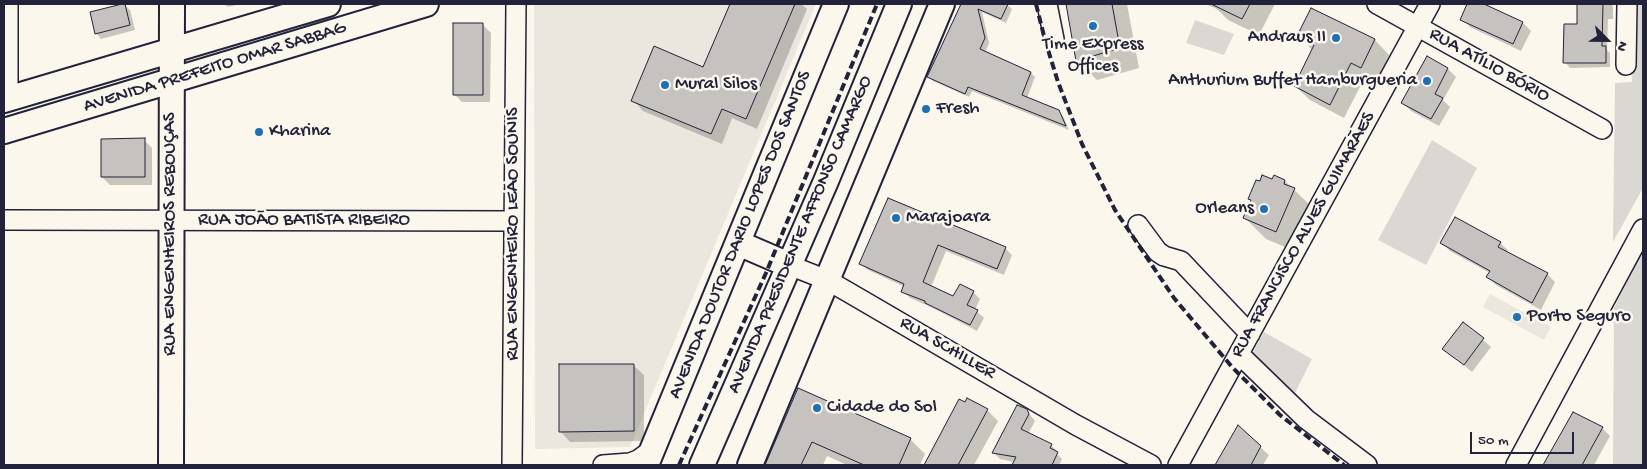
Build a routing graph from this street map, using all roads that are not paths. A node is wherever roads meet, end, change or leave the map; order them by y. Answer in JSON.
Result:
{"nodes":[{"id":1,"x":8,"y":4,"type":"edge"},
{"id":2,"x":172,"y":4,"type":"edge"},
{"id":3,"x":328,"y":4,"type":"edge"},
{"id":4,"x":426,"y":4,"type":"edge"},
{"id":5,"x":516,"y":4,"type":"edge"},
{"id":6,"x":836,"y":4,"type":"edge"},
{"id":7,"x":899,"y":4,"type":"edge"},
{"id":8,"x":942,"y":4,"type":"edge"},
{"id":9,"x":1047,"y":4,"type":"edge"},
{"id":10,"x":1376,"y":4,"type":"edge"},
{"id":11,"x":1430,"y":4,"type":"edge"},
{"id":12,"x":1627,"y":4,"type":"edge"},
{"id":13,"x":1417,"y":26,"type":"junction"},
{"id":14,"x":1054,"y":39,"type":"dead end"},
{"id":15,"x":171,"y":50,"type":"junction"},
{"id":16,"x":1626,"y":65,"type":"dead end"},
{"id":17,"x":171,"y":81,"type":"junction"},
{"id":18,"x":6,"y":99,"type":"edge"},
{"id":19,"x":1602,"y":128,"type":"dead end"},
{"id":20,"x":4,"y":131,"type":"edge"},
{"id":21,"x":4,"y":220,"type":"edge"},
{"id":22,"x":171,"y":220,"type":"junction"},
{"id":23,"x":514,"y":221,"type":"junction"},
{"id":24,"x":1138,"y":225,"type":"dead end"},
{"id":25,"x":1643,"y":229,"type":"edge"},
{"id":26,"x":738,"y":243,"type":"junction"},
{"id":27,"x":789,"y":265,"type":"junction"},
{"id":28,"x":827,"y":280,"type":"junction"},
{"id":29,"x":1250,"y":334,"type":"junction"},
{"id":30,"x":1239,"y":354,"type":"junction"},
{"id":31,"x":649,"y":458,"type":"edge"},
{"id":32,"x":171,"y":465,"type":"edge"},
{"id":33,"x":512,"y":465,"type":"edge"},
{"id":34,"x":603,"y":465,"type":"edge"},
{"id":35,"x":702,"y":465,"type":"edge"},
{"id":36,"x":750,"y":465,"type":"edge"},
{"id":37,"x":1151,"y":465,"type":"edge"},
{"id":38,"x":1178,"y":465,"type":"edge"},
{"id":39,"x":1367,"y":465,"type":"edge"},
{"id":40,"x":1516,"y":465,"type":"edge"}],
"edges":[{"from":1,"to":18,"type":"street"},
{"from":2,"to":15,"type":"main road","name":"RUA ENGENHEIROS REBOUÇAS"},
{"from":3,"to":15,"type":"main road","name":"AVENIDA PREFEITO OMAR SABBAG"},
{"from":4,"to":17,"type":"main road","name":"AVENIDA PREFEITO OMAR SABBAG"},
{"from":5,"to":23,"type":"street","name":"RUA ENGENHEIRO LEÃO SOUNIS"},
{"from":6,"to":26,"type":"main road","name":"AVENIDA DOUTOR DARIO LOPES DOS SANTOS"},
{"from":7,"to":27,"type":"main road","name":"AVENIDA PRESIDENTE AFFONSO CAMARGO"},
{"from":8,"to":28,"type":"main road"},
{"from":9,"to":14,"type":"street"},
{"from":10,"to":13,"type":"street","name":"RUA ATÍLIO BÓRIO"},
{"from":11,"to":13,"type":"street","name":"RUA FRANCISCO ALVES GUIMARÃES"},
{"from":12,"to":16,"type":"street"},
{"from":13,"to":19,"type":"street","name":"RUA ATÍLIO BÓRIO"},
{"from":13,"to":29,"type":"street","name":"RUA FRANCISCO ALVES GUIMARÃES"},
{"from":15,"to":17,"type":"main road","name":"RUA ENGENHEIROS REBOUÇAS"},
{"from":15,"to":18,"type":"main road","name":"AVENIDA PREFEITO OMAR SABBAG"},
{"from":17,"to":20,"type":"main road","name":"AVENIDA PREFEITO OMAR SABBAG"},
{"from":17,"to":22,"type":"main road","name":"RUA ENGENHEIROS REBOUÇAS"},
{"from":21,"to":22,"type":"street","name":"RUA JOÃO BATISTA RIBEIRO"},
{"from":22,"to":23,"type":"street","name":"RUA JOÃO BATISTA RIBEIRO"},
{"from":22,"to":32,"type":"main road","name":"RUA ENGENHEIROS REBOUÇAS"},
{"from":23,"to":33,"type":"street","name":"RUA ENGENHEIRO LEÃO SOUNIS"},
{"from":24,"to":29,"type":"street"},
{"from":25,"to":40,"type":"street"},
{"from":26,"to":27,"type":"main road","name":"RUA SCHILLER"},
{"from":26,"to":31,"type":"main road","name":"AVENIDA DOUTOR DARIO LOPES DOS SANTOS"},
{"from":27,"to":28,"type":"street","name":"RUA SCHILLER"},
{"from":27,"to":35,"type":"main road","name":"AVENIDA PRESIDENTE AFFONSO CAMARGO"},
{"from":28,"to":36,"type":"main road"},
{"from":28,"to":37,"type":"street","name":"RUA SCHILLER"},
{"from":29,"to":30,"type":"street","name":"RUA FRANCISCO ALVES GUIMARÃES"},
{"from":30,"to":38,"type":"street","name":"RUA FRANCISCO ALVES GUIMARÃES"},
{"from":30,"to":39,"type":"street"},
{"from":31,"to":34,"type":"street"}]}
